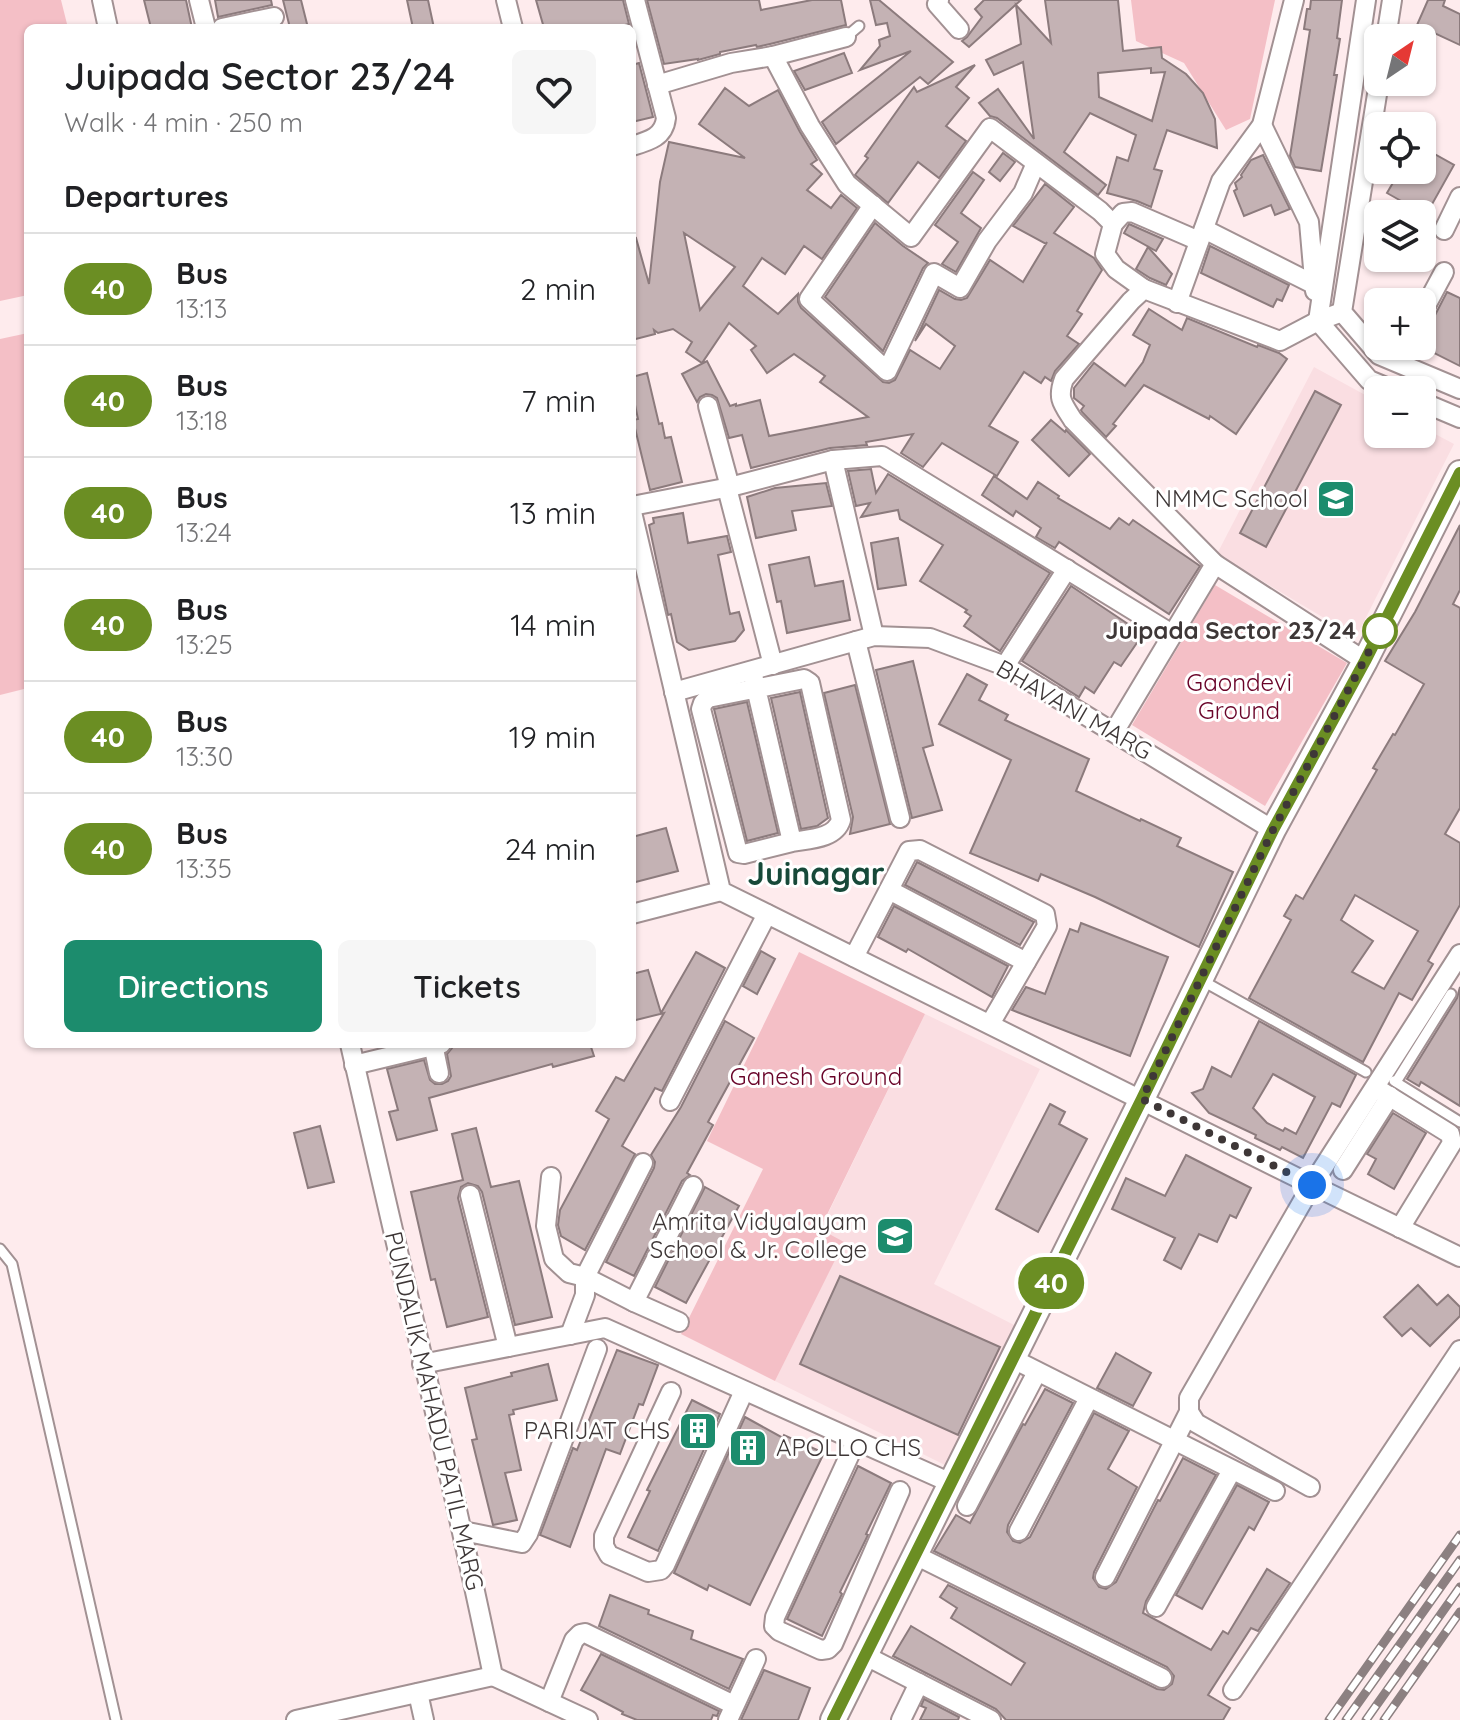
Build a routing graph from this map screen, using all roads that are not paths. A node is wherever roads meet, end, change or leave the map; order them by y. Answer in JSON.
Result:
{"nodes":[{"id":1,"x":102,"y":0,"type":"edge"},
{"id":2,"x":199,"y":0,"type":"edge"},
{"id":3,"x":506,"y":0,"type":"edge"},
{"id":4,"x":635,"y":0,"type":"edge"},
{"id":5,"x":939,"y":0,"type":"edge"},
{"id":6,"x":1294,"y":0,"type":"edge"},
{"id":7,"x":1366,"y":0,"type":"edge"},
{"id":8,"x":1392,"y":0,"type":"edge"},
{"id":9,"x":274,"y":15,"type":"edge"},
{"id":10,"x":107,"y":24,"type":"edge"},
{"id":11,"x":205,"y":24,"type":"edge"},
{"id":12,"x":238,"y":24,"type":"edge"},
{"id":13,"x":512,"y":24,"type":"edge"},
{"id":14,"x":1388,"y":24,"type":"edge"},
{"id":15,"x":959,"y":29,"type":"dead end"},
{"id":16,"x":853,"y":31,"type":"dead end"},
{"id":17,"x":773,"y":56,"type":"junction"},
{"id":18,"x":657,"y":85,"type":"junction"},
{"id":19,"x":1377,"y":96,"type":"edge"},
{"id":20,"x":1262,"y":125,"type":"junction"},
{"id":21,"x":636,"y":145,"type":"edge"},
{"id":22,"x":1036,"y":163,"type":"junction"},
{"id":23,"x":1460,"y":197,"type":"edge"},
{"id":24,"x":873,"y":205,"type":"junction"},
{"id":25,"x":1113,"y":224,"type":"junction"},
{"id":26,"x":1444,"y":230,"type":"dead end"},
{"id":27,"x":1202,"y":235,"type":"junction"},
{"id":28,"x":1444,"y":272,"type":"dead end"},
{"id":29,"x":1315,"y":285,"type":"junction"},
{"id":30,"x":1435,"y":288,"type":"edge"},
{"id":31,"x":1144,"y":289,"type":"junction"},
{"id":32,"x":1177,"y":303,"type":"junction"},
{"id":33,"x":1342,"y":312,"type":"junction"},
{"id":34,"x":1318,"y":321,"type":"junction"},
{"id":35,"x":1364,"y":338,"type":"edge"},
{"id":36,"x":1410,"y":360,"type":"edge"},
{"id":37,"x":1366,"y":376,"type":"edge"},
{"id":38,"x":1460,"y":389,"type":"edge"},
{"id":39,"x":708,"y":406,"type":"dead end"},
{"id":40,"x":1436,"y":408,"type":"edge"},
{"id":41,"x":1460,"y":418,"type":"edge"},
{"id":42,"x":833,"y":460,"type":"junction"},
{"id":43,"x":1460,"y":473,"type":"edge"},
{"id":44,"x":728,"y":487,"type":"junction"},
{"id":45,"x":636,"y":508,"type":"edge"},
{"id":46,"x":636,"y":526,"type":"edge"},
{"id":47,"x":1215,"y":564,"type":"junction"},
{"id":48,"x":1067,"y":569,"type":"junction"},
{"id":49,"x":1172,"y":634,"type":"junction"},
{"id":50,"x":865,"y":639,"type":"junction"},
{"id":51,"x":1365,"y":661,"type":"junction"},
{"id":52,"x":773,"y":665,"type":"junction"},
{"id":53,"x":1005,"y":666,"type":"junction"},
{"id":54,"x":754,"y":680,"type":"junction"},
{"id":55,"x":674,"y":692,"type":"junction"},
{"id":56,"x":1114,"y":732,"type":"junction"},
{"id":57,"x":900,"y":818,"type":"dead end"},
{"id":58,"x":1273,"y":830,"type":"junction"},
{"id":59,"x":792,"y":842,"type":"junction"},
{"id":60,"x":889,"y":890,"type":"junction"},
{"id":61,"x":721,"y":891,"type":"junction"},
{"id":62,"x":636,"y":913,"type":"edge"},
{"id":63,"x":767,"y":914,"type":"junction"},
{"id":64,"x":1460,"y":954,"type":"edge"},
{"id":65,"x":854,"y":957,"type":"junction"},
{"id":66,"x":1026,"y":962,"type":"junction"},
{"id":67,"x":1201,"y":980,"type":"junction"},
{"id":68,"x":1450,"y":993,"type":"edge"},
{"id":69,"x":990,"y":1024,"type":"junction"},
{"id":70,"x":351,"y":1048,"type":"edge"},
{"id":71,"x":424,"y":1048,"type":"edge"},
{"id":72,"x":436,"y":1048,"type":"edge"},
{"id":73,"x":354,"y":1065,"type":"junction"},
{"id":74,"x":439,"y":1073,"type":"dead end"},
{"id":75,"x":1382,"y":1083,"type":"junction"},
{"id":76,"x":1142,"y":1099,"type":"junction"},
{"id":77,"x":670,"y":1101,"type":"dead end"},
{"id":78,"x":1460,"y":1122,"type":"edge"},
{"id":79,"x":643,"y":1163,"type":"dead end"},
{"id":80,"x":1343,"y":1170,"type":"dead end"},
{"id":81,"x":551,"y":1177,"type":"dead end"},
{"id":82,"x":1312,"y":1185,"type":"junction"},
{"id":83,"x":693,"y":1186,"type":"dead end"},
{"id":84,"x":470,"y":1195,"type":"dead end"},
{"id":85,"x":1400,"y":1228,"type":"junction"},
{"id":86,"x":0,"y":1249,"type":"edge"},
{"id":87,"x":1460,"y":1257,"type":"edge"},
{"id":88,"x":585,"y":1277,"type":"junction"},
{"id":89,"x":634,"y":1302,"type":"junction"},
{"id":90,"x":679,"y":1322,"type":"dead end"},
{"id":91,"x":570,"y":1335,"type":"junction"},
{"id":92,"x":508,"y":1347,"type":"junction"},
{"id":93,"x":597,"y":1349,"type":"dead end"},
{"id":94,"x":1460,"y":1350,"type":"edge"},
{"id":95,"x":1013,"y":1359,"type":"junction"},
{"id":96,"x":422,"y":1364,"type":"junction"},
{"id":97,"x":1037,"y":1372,"type":"junction"},
{"id":98,"x":744,"y":1391,"type":"junction"},
{"id":99,"x":671,"y":1392,"type":"dead end"},
{"id":100,"x":1089,"y":1398,"type":"junction"},
{"id":101,"x":1189,"y":1412,"type":"junction"},
{"id":102,"x":856,"y":1441,"type":"junction"},
{"id":103,"x":1174,"y":1441,"type":"junction"},
{"id":104,"x":1232,"y":1470,"type":"junction"},
{"id":105,"x":951,"y":1483,"type":"junction"},
{"id":106,"x":1310,"y":1487,"type":"dead end"},
{"id":107,"x":900,"y":1491,"type":"dead end"},
{"id":108,"x":1275,"y":1491,"type":"dead end"},
{"id":109,"x":967,"y":1506,"type":"dead end"},
{"id":110,"x":463,"y":1531,"type":"junction"},
{"id":111,"x":1019,"y":1531,"type":"dead end"},
{"id":112,"x":915,"y":1555,"type":"junction"},
{"id":113,"x":1105,"y":1577,"type":"dead end"},
{"id":114,"x":1156,"y":1607,"type":"dead end"},
{"id":115,"x":866,"y":1656,"type":"junction"},
{"id":116,"x":756,"y":1659,"type":"dead end"},
{"id":117,"x":493,"y":1676,"type":"junction"},
{"id":118,"x":1162,"y":1678,"type":"dead end"},
{"id":119,"x":919,"y":1683,"type":"junction"},
{"id":120,"x":1233,"y":1690,"type":"dead end"},
{"id":121,"x":418,"y":1693,"type":"junction"},
{"id":122,"x":379,"y":1701,"type":"junction"},
{"id":123,"x":549,"y":1702,"type":"junction"},
{"id":124,"x":731,"y":1713,"type":"edge"},
{"id":125,"x":116,"y":1720,"type":"edge"},
{"id":126,"x":296,"y":1720,"type":"edge"},
{"id":127,"x":383,"y":1720,"type":"edge"},
{"id":128,"x":424,"y":1720,"type":"edge"},
{"id":129,"x":588,"y":1720,"type":"edge"},
{"id":130,"x":833,"y":1720,"type":"edge"},
{"id":131,"x":901,"y":1720,"type":"edge"},
{"id":132,"x":991,"y":1720,"type":"edge"}],
"edges":[{"from":1,"to":10,"type":"street"},
{"from":2,"to":11,"type":"street"},
{"from":3,"to":13,"type":"street"},
{"from":4,"to":18,"type":"street"},
{"from":5,"to":15,"type":"street"},
{"from":6,"to":20,"type":"street"},
{"from":7,"to":34,"type":"street"},
{"from":8,"to":14,"type":"street"},
{"from":9,"to":12,"type":"street"},
{"from":16,"to":17,"type":"street"},
{"from":17,"to":18,"type":"street"},
{"from":17,"to":24,"type":"street"},
{"from":18,"to":21,"type":"street"},
{"from":19,"to":33,"type":"street"},
{"from":20,"to":27,"type":"street"},
{"from":20,"to":29,"type":"street"},
{"from":22,"to":24,"type":"street"},
{"from":22,"to":24,"type":"street"},
{"from":22,"to":25,"type":"street"},
{"from":23,"to":26,"type":"street"},
{"from":25,"to":27,"type":"street"},
{"from":25,"to":31,"type":"street"},
{"from":27,"to":29,"type":"street"},
{"from":27,"to":32,"type":"street"},
{"from":28,"to":30,"type":"street"},
{"from":29,"to":34,"type":"street"},
{"from":31,"to":32,"type":"street"},
{"from":31,"to":47,"type":"street"},
{"from":32,"to":34,"type":"street"},
{"from":33,"to":34,"type":"street"},
{"from":33,"to":35,"type":"street"},
{"from":34,"to":37,"type":"street"},
{"from":36,"to":38,"type":"street"},
{"from":39,"to":44,"type":"street"},
{"from":40,"to":41,"type":"street"},
{"from":42,"to":44,"type":"street"},
{"from":42,"to":48,"type":"street"},
{"from":42,"to":50,"type":"street"},
{"from":43,"to":51,"type":"main road"},
{"from":44,"to":45,"type":"street"},
{"from":44,"to":52,"type":"street"},
{"from":46,"to":55,"type":"street"},
{"from":47,"to":49,"type":"street"},
{"from":47,"to":51,"type":"street"},
{"from":48,"to":49,"type":"street"},
{"from":48,"to":53,"type":"street"},
{"from":49,"to":56,"type":"street"},
{"from":50,"to":52,"type":"street","name":"BHAVANI MARG"},
{"from":50,"to":53,"type":"street","name":"BHAVANI MARG"},
{"from":50,"to":57,"type":"street"},
{"from":51,"to":58,"type":"main road"},
{"from":52,"to":54,"type":"street","name":"BHAVANI MARG"},
{"from":53,"to":56,"type":"street","name":"BHAVANI MARG"},
{"from":54,"to":55,"type":"street","name":"BHAVANI MARG"},
{"from":54,"to":59,"type":"street"},
{"from":54,"to":59,"type":"street"},
{"from":54,"to":59,"type":"street"},
{"from":55,"to":61,"type":"street"},
{"from":56,"to":58,"type":"street","name":"BHAVANI MARG"},
{"from":58,"to":67,"type":"main road"},
{"from":60,"to":65,"type":"street"},
{"from":60,"to":66,"type":"street"},
{"from":60,"to":66,"type":"street"},
{"from":61,"to":62,"type":"street"},
{"from":61,"to":63,"type":"street"},
{"from":63,"to":65,"type":"street"},
{"from":63,"to":77,"type":"street"},
{"from":64,"to":68,"type":"street"},
{"from":65,"to":69,"type":"street"},
{"from":66,"to":69,"type":"street"},
{"from":67,"to":75,"type":"lane"},
{"from":67,"to":76,"type":"main road"},
{"from":68,"to":75,"type":"street"},
{"from":69,"to":76,"type":"street"},
{"from":70,"to":73,"type":"street","name":"PUNDALIK MAHADU PATIL MARG"},
{"from":71,"to":73,"type":"street"},
{"from":72,"to":74,"type":"street"},
{"from":73,"to":96,"type":"street","name":"PUNDALIK MAHADU PATIL MARG"},
{"from":75,"to":78,"type":"lane"},
{"from":75,"to":80,"type":"street"},
{"from":75,"to":82,"type":"street"},
{"from":75,"to":85,"type":"street"},
{"from":76,"to":82,"type":"street"},
{"from":76,"to":95,"type":"main road"},
{"from":79,"to":88,"type":"street"},
{"from":81,"to":88,"type":"street"},
{"from":82,"to":85,"type":"street"},
{"from":82,"to":101,"type":"street"},
{"from":83,"to":89,"type":"street"},
{"from":84,"to":92,"type":"street"},
{"from":85,"to":87,"type":"street"},
{"from":86,"to":125,"type":"lane"},
{"from":88,"to":89,"type":"street"},
{"from":88,"to":91,"type":"street"},
{"from":89,"to":90,"type":"street"},
{"from":91,"to":92,"type":"street"},
{"from":91,"to":98,"type":"street"},
{"from":92,"to":96,"type":"street"},
{"from":93,"to":110,"type":"street"},
{"from":94,"to":120,"type":"street"},
{"from":95,"to":97,"type":"street"},
{"from":95,"to":105,"type":"main road"},
{"from":96,"to":110,"type":"street","name":"PUNDALIK MAHADU PATIL MARG"},
{"from":97,"to":100,"type":"street"},
{"from":97,"to":109,"type":"street"},
{"from":98,"to":99,"type":"street"},
{"from":98,"to":102,"type":"street"},
{"from":100,"to":103,"type":"street"},
{"from":100,"to":111,"type":"street"},
{"from":101,"to":103,"type":"street"},
{"from":101,"to":106,"type":"street"},
{"from":102,"to":105,"type":"street"},
{"from":102,"to":107,"type":"street"},
{"from":103,"to":104,"type":"street"},
{"from":103,"to":113,"type":"street"},
{"from":104,"to":108,"type":"street"},
{"from":104,"to":114,"type":"street"},
{"from":105,"to":112,"type":"main road"},
{"from":110,"to":117,"type":"street","name":"PUNDALIK MAHADU PATIL MARG"},
{"from":112,"to":115,"type":"main road"},
{"from":112,"to":118,"type":"street"},
{"from":115,"to":119,"type":"street"},
{"from":115,"to":130,"type":"main road"},
{"from":116,"to":124,"type":"street"},
{"from":117,"to":121,"type":"street"},
{"from":117,"to":123,"type":"street"},
{"from":119,"to":131,"type":"street"},
{"from":119,"to":132,"type":"street"},
{"from":121,"to":122,"type":"street"},
{"from":121,"to":128,"type":"street"},
{"from":122,"to":126,"type":"street"},
{"from":122,"to":127,"type":"street"},
{"from":123,"to":124,"type":"street"},
{"from":123,"to":129,"type":"street"}]}
